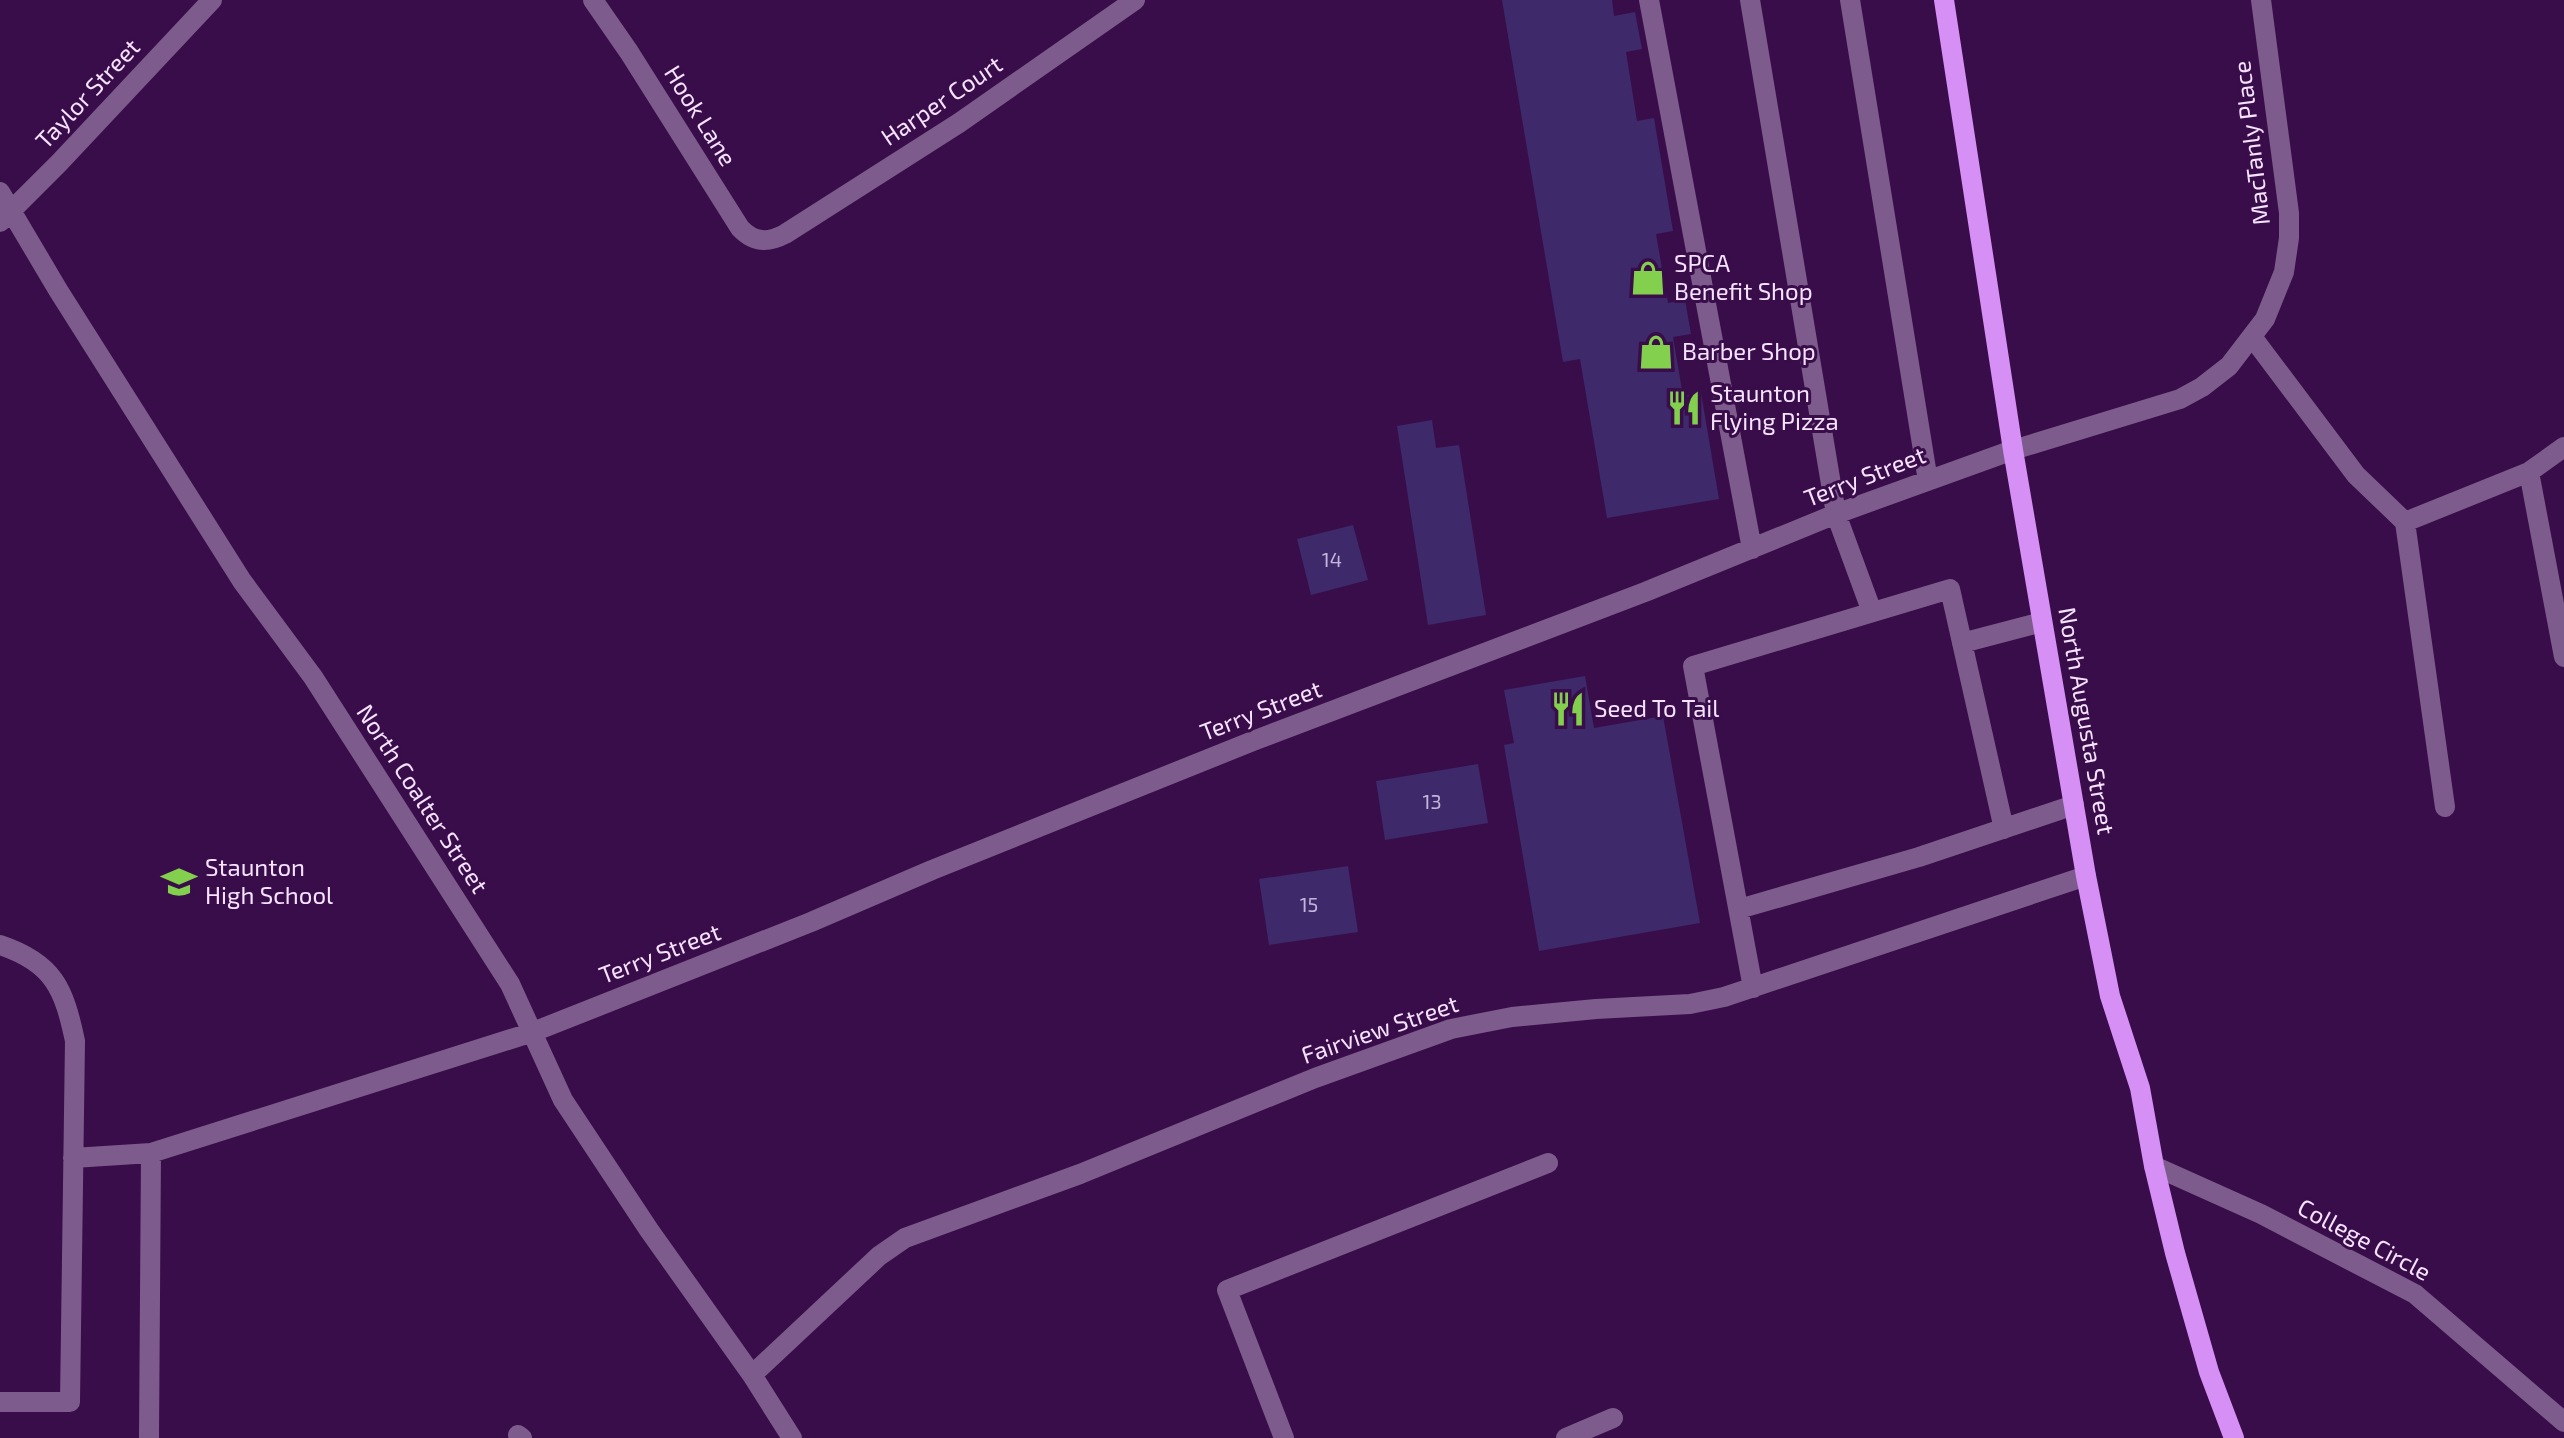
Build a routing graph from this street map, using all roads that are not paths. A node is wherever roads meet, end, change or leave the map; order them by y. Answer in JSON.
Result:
{"nodes":[{"id":1,"x":212,"y":0,"type":"edge"},
{"id":2,"x":593,"y":0,"type":"edge"},
{"id":3,"x":1135,"y":0,"type":"edge"},
{"id":4,"x":1649,"y":0,"type":"edge"},
{"id":5,"x":1750,"y":0,"type":"edge"},
{"id":6,"x":1850,"y":0,"type":"edge"},
{"id":7,"x":1944,"y":0,"type":"edge"},
{"id":8,"x":2261,"y":0,"type":"edge"},
{"id":9,"x":4,"y":208,"type":"edge"},
{"id":10,"x":774,"y":240,"type":"joint"},
{"id":11,"x":2253,"y":338,"type":"junction"},
{"id":12,"x":2564,"y":447,"type":"edge"},
{"id":13,"x":2013,"y":450,"type":"junction"},
{"id":14,"x":2529,"y":472,"type":"junction"},
{"id":15,"x":1928,"y":481,"type":"junction"},
{"id":16,"x":1836,"y":514,"type":"junction"},
{"id":17,"x":2405,"y":522,"type":"junction"},
{"id":18,"x":1752,"y":549,"type":"junction"},
{"id":19,"x":1872,"y":612,"type":"junction"},
{"id":20,"x":2042,"y":622,"type":"junction"},
{"id":21,"x":1962,"y":643,"type":"junction"},
{"id":22,"x":2564,"y":657,"type":"edge"},
{"id":23,"x":2074,"y":805,"type":"junction"},
{"id":24,"x":2445,"y":807,"type":"dead end"},
{"id":25,"x":2004,"y":829,"type":"junction"},
{"id":26,"x":2086,"y":876,"type":"junction"},
{"id":27,"x":1739,"y":909,"type":"junction"},
{"id":28,"x":0,"y":945,"type":"edge"},
{"id":29,"x":1753,"y":988,"type":"junction"},
{"id":30,"x":533,"y":1032,"type":"junction"},
{"id":31,"x":151,"y":1153,"type":"junction"},
{"id":32,"x":73,"y":1158,"type":"junction"},
{"id":33,"x":1548,"y":1163,"type":"dead end"},
{"id":34,"x":2154,"y":1166,"type":"junction"},
{"id":35,"x":752,"y":1375,"type":"junction"},
{"id":36,"x":0,"y":1402,"type":"edge"},
{"id":37,"x":1613,"y":1418,"type":"dead end"},
{"id":38,"x":2564,"y":1422,"type":"edge"},
{"id":39,"x":149,"y":1438,"type":"edge"},
{"id":40,"x":792,"y":1438,"type":"edge"},
{"id":41,"x":1284,"y":1438,"type":"edge"},
{"id":42,"x":1566,"y":1438,"type":"edge"},
{"id":43,"x":2234,"y":1438,"type":"edge"}],
"edges":[{"from":1,"to":9,"type":"street","name":"Taylor Street"},
{"from":2,"to":10,"type":"street","name":"Hook Lane"},
{"from":3,"to":10,"type":"street","name":"Harper Court"},
{"from":4,"to":18,"type":"street"},
{"from":5,"to":16,"type":"street"},
{"from":6,"to":15,"type":"street"},
{"from":7,"to":13,"type":"main road","name":"North Augusta Street"},
{"from":8,"to":11,"type":"street","name":"MacTanly Place"},
{"from":9,"to":30,"type":"street","name":"North Coalter Street"},
{"from":11,"to":13,"type":"street","name":"MacTanly Place"},
{"from":11,"to":17,"type":"street"},
{"from":12,"to":14,"type":"street"},
{"from":13,"to":15,"type":"street","name":"Terry Street"},
{"from":13,"to":20,"type":"main road","name":"North Augusta Street"},
{"from":14,"to":17,"type":"street"},
{"from":14,"to":22,"type":"street"},
{"from":15,"to":16,"type":"street","name":"Terry Street"},
{"from":16,"to":18,"type":"street","name":"Terry Street"},
{"from":16,"to":19,"type":"street"},
{"from":17,"to":24,"type":"street"},
{"from":18,"to":30,"type":"street","name":"Terry Street"},
{"from":19,"to":21,"type":"street"},
{"from":19,"to":27,"type":"street"},
{"from":20,"to":21,"type":"street"},
{"from":20,"to":23,"type":"main road","name":"North Augusta Street"},
{"from":21,"to":25,"type":"street"},
{"from":23,"to":25,"type":"street"},
{"from":23,"to":26,"type":"main road","name":"North Augusta Street"},
{"from":25,"to":27,"type":"street"},
{"from":26,"to":29,"type":"street","name":"Fairview Street"},
{"from":26,"to":34,"type":"main road","name":"North Augusta Street"},
{"from":27,"to":29,"type":"street"},
{"from":28,"to":32,"type":"street"},
{"from":29,"to":35,"type":"street","name":"Fairview Street"},
{"from":30,"to":31,"type":"street","name":"Terry Street"},
{"from":30,"to":35,"type":"street","name":"North Coalter Street"},
{"from":31,"to":32,"type":"street","name":"Terry Street"},
{"from":31,"to":39,"type":"street"},
{"from":32,"to":36,"type":"street"},
{"from":33,"to":41,"type":"street"},
{"from":34,"to":38,"type":"street","name":"College Circle"},
{"from":34,"to":43,"type":"main road","name":"North Augusta Street"},
{"from":35,"to":40,"type":"street","name":"North Coalter Street"},
{"from":37,"to":42,"type":"street"}]}
